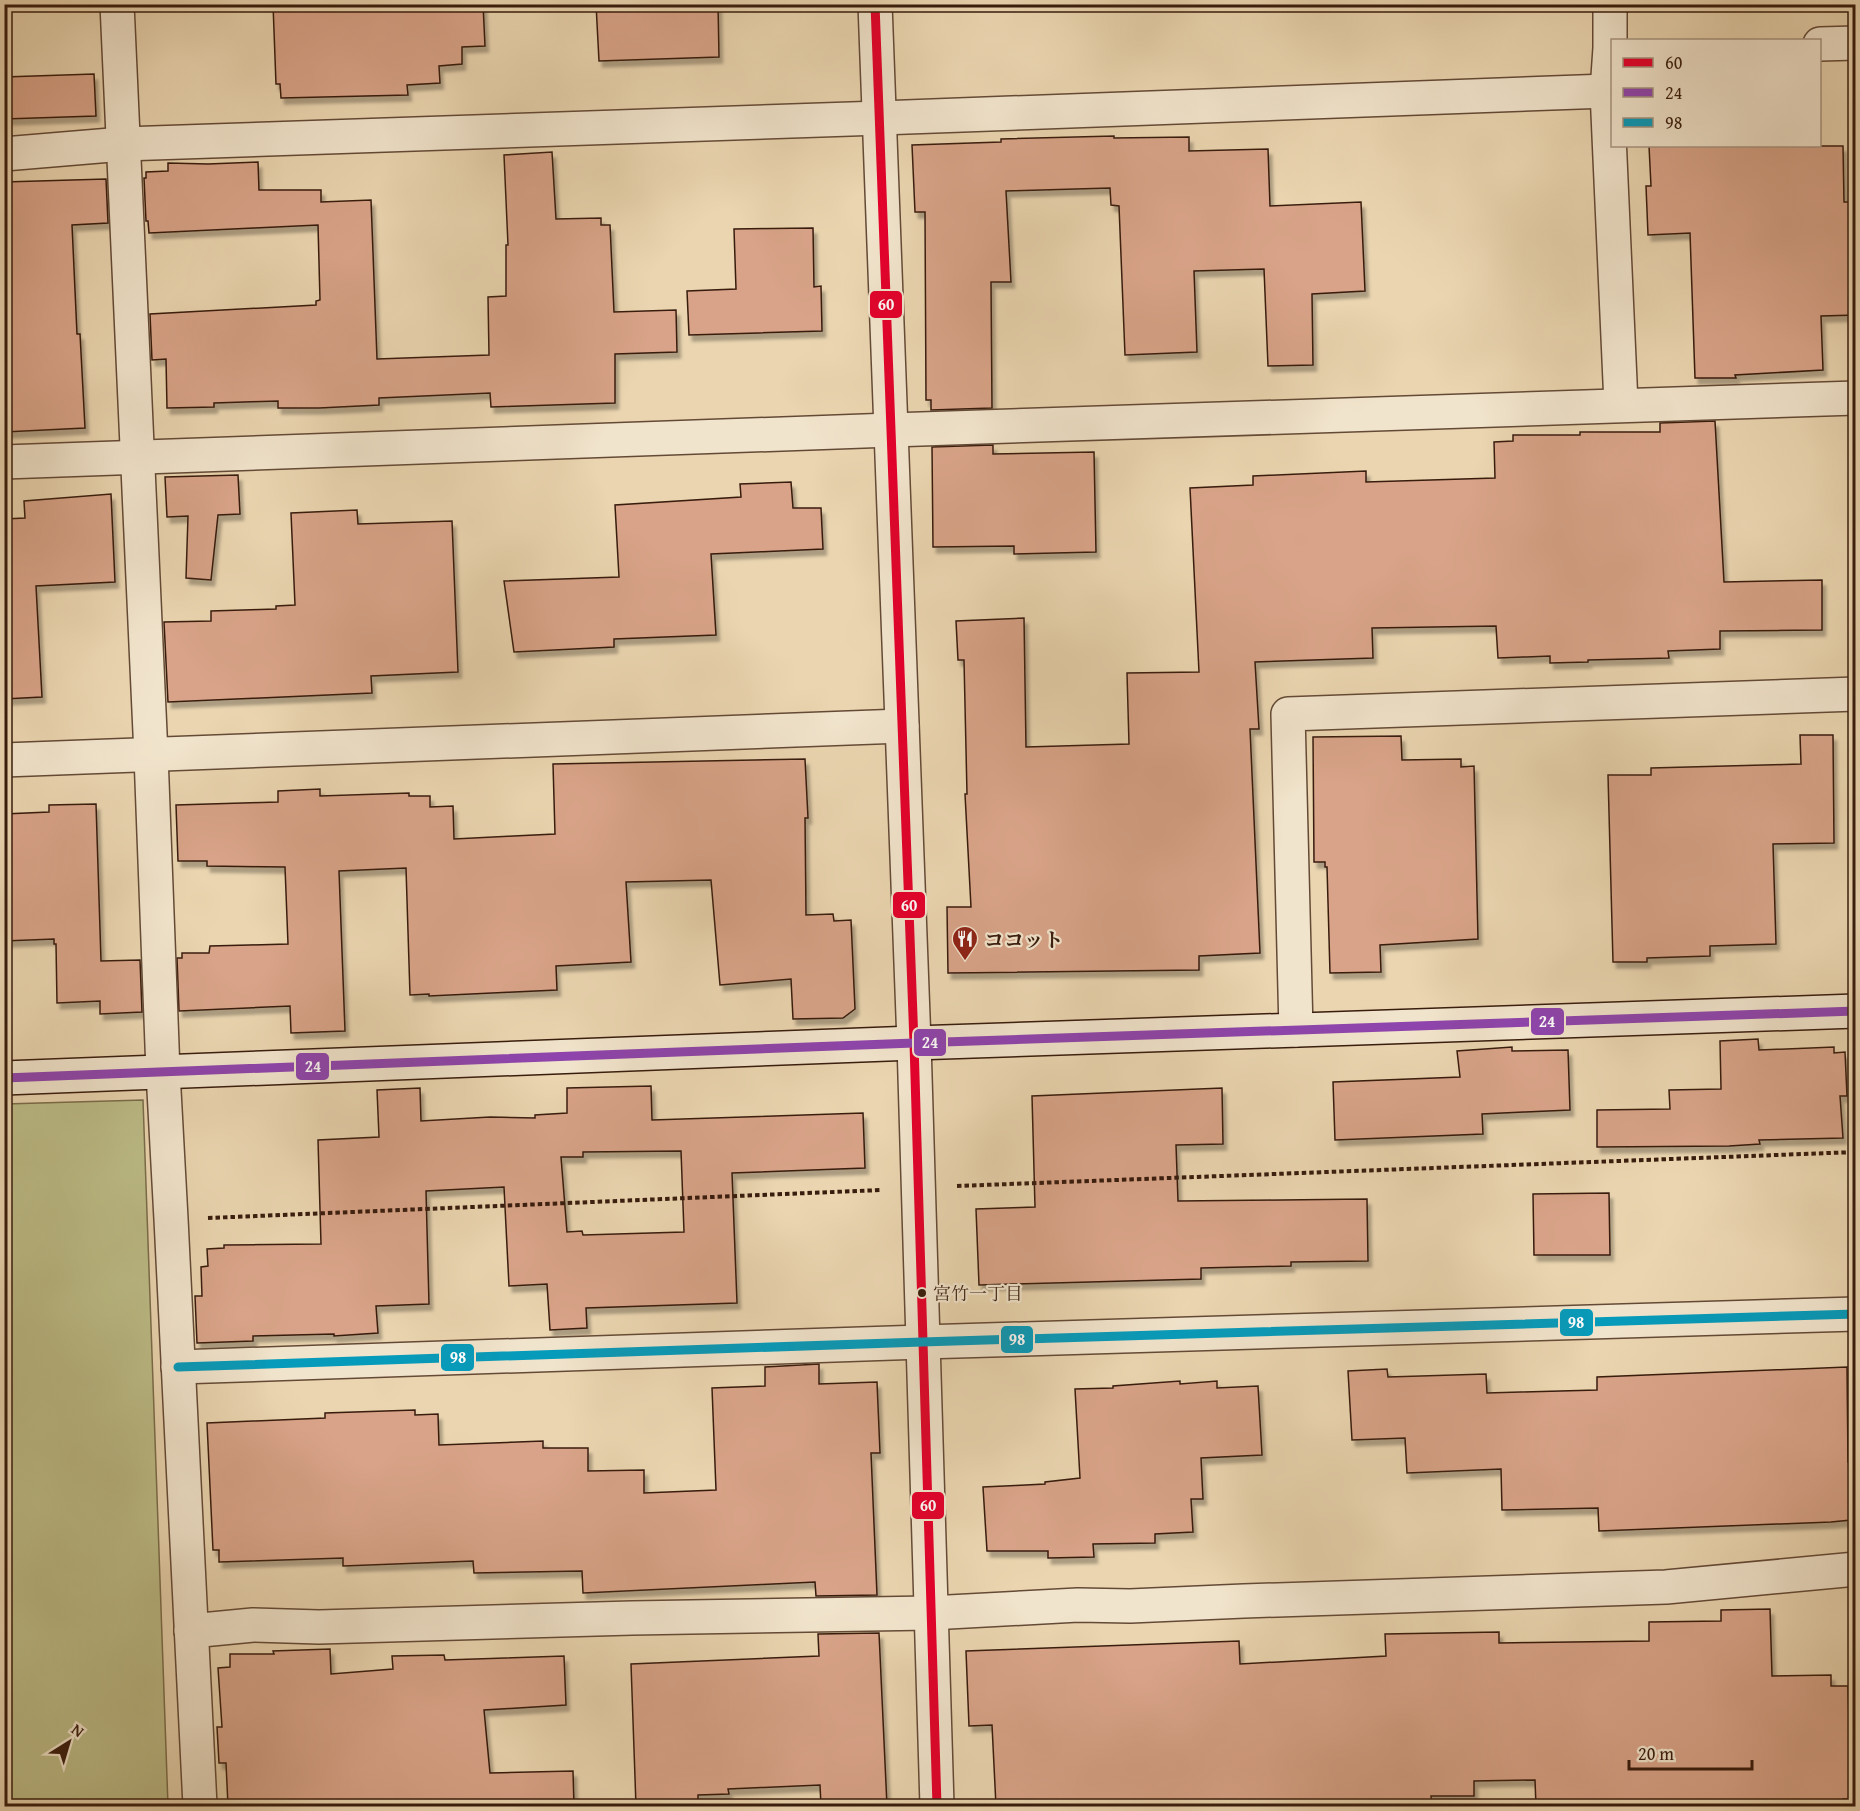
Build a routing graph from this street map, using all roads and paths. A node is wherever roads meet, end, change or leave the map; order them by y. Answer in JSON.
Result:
{"nodes":[{"id":1,"x":117,"y":4,"type":"edge"},
{"id":2,"x":875,"y":4,"type":"edge"},
{"id":3,"x":1610,"y":4,"type":"edge"},
{"id":4,"x":1856,"y":43,"type":"edge"},
{"id":5,"x":1821,"y":44,"type":"edge"},
{"id":6,"x":1611,"y":48,"type":"edge"},
{"id":7,"x":1607,"y":91,"type":"junction"},
{"id":8,"x":880,"y":118,"type":"junction"},
{"id":9,"x":123,"y":144,"type":"junction"},
{"id":10,"x":4,"y":154,"type":"edge"},
{"id":11,"x":1856,"y":398,"type":"edge"},
{"id":12,"x":1621,"y":404,"type":"junction"},
{"id":13,"x":891,"y":430,"type":"junction"},
{"id":14,"x":138,"y":457,"type":"junction"},
{"id":15,"x":4,"y":462,"type":"edge"},
{"id":16,"x":1856,"y":694,"type":"edge"},
{"id":17,"x":902,"y":726,"type":"junction"},
{"id":18,"x":151,"y":754,"type":"junction"},
{"id":19,"x":4,"y":760,"type":"edge"},
{"id":20,"x":1856,"y":1011,"type":"edge"},
{"id":21,"x":1296,"y":1030,"type":"junction"},
{"id":22,"x":914,"y":1043,"type":"junction"},
{"id":23,"x":162,"y":1072,"type":"junction"},
{"id":24,"x":4,"y":1078,"type":"edge"},
{"id":25,"x":1856,"y":1152,"type":"edge"},
{"id":26,"x":917,"y":1189,"type":"junction"},
{"id":27,"x":171,"y":1219,"type":"junction"},
{"id":28,"x":1856,"y":1314,"type":"edge"},
{"id":29,"x":922,"y":1342,"type":"junction"},
{"id":30,"x":178,"y":1367,"type":"junction"},
{"id":31,"x":1856,"y":1569,"type":"edge"},
{"id":32,"x":930,"y":1613,"type":"junction"},
{"id":33,"x":191,"y":1631,"type":"junction"},
{"id":34,"x":200,"y":1806,"type":"edge"},
{"id":35,"x":937,"y":1806,"type":"edge"}],
"edges":[{"from":1,"to":9,"type":"street"},
{"from":2,"to":8,"type":"street"},
{"from":3,"to":6,"type":"street"},
{"from":4,"to":5,"type":"street"},
{"from":6,"to":7,"type":"street"},
{"from":7,"to":8,"type":"street"},
{"from":7,"to":12,"type":"street"},
{"from":8,"to":9,"type":"street"},
{"from":8,"to":13,"type":"street"},
{"from":9,"to":10,"type":"street"},
{"from":9,"to":14,"type":"street"},
{"from":11,"to":12,"type":"street"},
{"from":12,"to":13,"type":"street"},
{"from":13,"to":14,"type":"street"},
{"from":13,"to":17,"type":"street"},
{"from":14,"to":15,"type":"street"},
{"from":14,"to":18,"type":"street"},
{"from":16,"to":21,"type":"street"},
{"from":17,"to":18,"type":"street"},
{"from":17,"to":22,"type":"street"},
{"from":18,"to":19,"type":"street"},
{"from":18,"to":23,"type":"street"},
{"from":20,"to":21,"type":"street"},
{"from":21,"to":22,"type":"street"},
{"from":22,"to":23,"type":"street"},
{"from":22,"to":26,"type":"street"},
{"from":23,"to":24,"type":"street"},
{"from":23,"to":27,"type":"street"},
{"from":25,"to":26,"type":"path"},
{"from":26,"to":27,"type":"path"},
{"from":26,"to":29,"type":"street"},
{"from":27,"to":30,"type":"street"},
{"from":28,"to":29,"type":"street"},
{"from":29,"to":30,"type":"street"},
{"from":29,"to":32,"type":"street"},
{"from":30,"to":33,"type":"street"},
{"from":31,"to":32,"type":"street"},
{"from":32,"to":33,"type":"street"},
{"from":32,"to":35,"type":"street"},
{"from":33,"to":34,"type":"street"}]}
